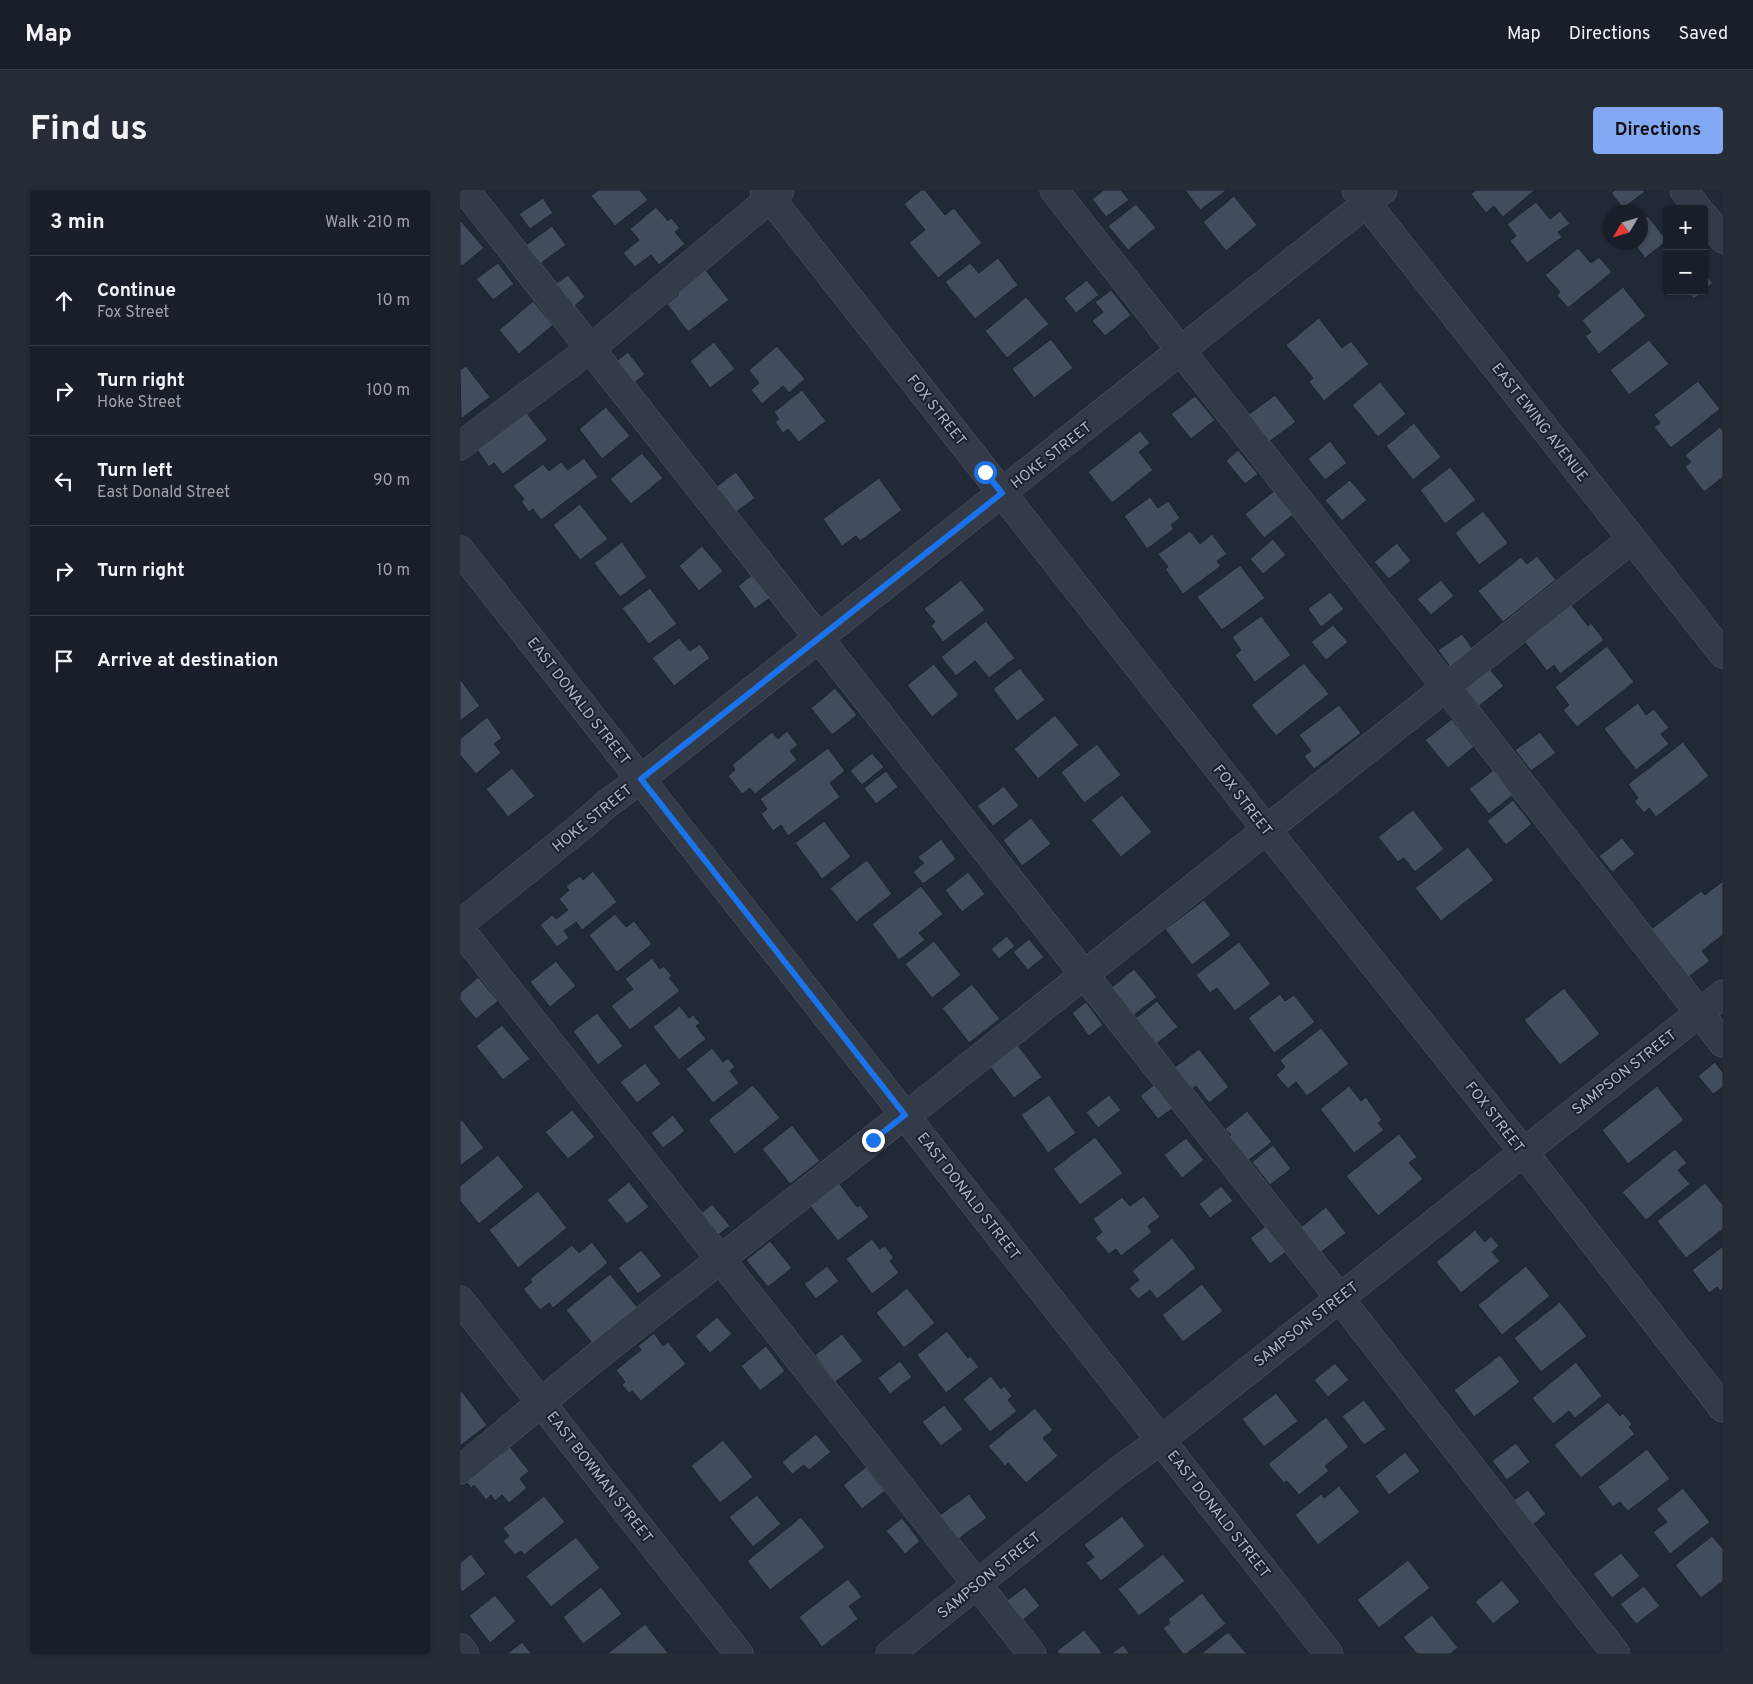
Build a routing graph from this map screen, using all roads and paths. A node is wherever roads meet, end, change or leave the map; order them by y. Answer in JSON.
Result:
{"nodes":[{"id":1,"x":465,"y":190,"type":"edge"},
{"id":2,"x":1054,"y":190,"type":"edge"},
{"id":3,"x":1684,"y":190,"type":"edge"},
{"id":4,"x":772,"y":193,"type":"edge"},
{"id":5,"x":1368,"y":194,"type":"edge"},
{"id":6,"x":1695,"y":205,"type":"edge"},
{"id":7,"x":1708,"y":221,"type":"edge"},
{"id":8,"x":1723,"y":239,"type":"edge"},
{"id":9,"x":590,"y":349,"type":"junction"},
{"id":10,"x":1181,"y":351,"type":"junction"},
{"id":11,"x":460,"y":446,"type":"edge"},
{"id":12,"x":1002,"y":493,"type":"junction"},
{"id":13,"x":1632,"y":539,"type":"junction"},
{"id":14,"x":460,"y":550,"type":"edge"},
{"id":15,"x":819,"y":639,"type":"junction"},
{"id":16,"x":1723,"y":654,"type":"edge"},
{"id":17,"x":1446,"y":687,"type":"junction"},
{"id":18,"x":641,"y":779,"type":"junction"},
{"id":19,"x":1266,"y":829,"type":"junction"},
{"id":20,"x":460,"y":924,"type":"edge"},
{"id":21,"x":460,"y":929,"type":"edge"},
{"id":22,"x":1084,"y":974,"type":"junction"},
{"id":23,"x":1723,"y":994,"type":"edge"},
{"id":24,"x":1699,"y":1012,"type":"junction"},
{"id":25,"x":1723,"y":1043,"type":"edge"},
{"id":26,"x":905,"y":1115,"type":"junction"},
{"id":27,"x":1523,"y":1152,"type":"junction"},
{"id":28,"x":721,"y":1260,"type":"junction"},
{"id":29,"x":1340,"y":1298,"type":"junction"},
{"id":30,"x":460,"y":1300,"type":"edge"},
{"id":31,"x":542,"y":1403,"type":"junction"},
{"id":32,"x":1723,"y":1408,"type":"edge"},
{"id":33,"x":1161,"y":1440,"type":"junction"},
{"id":34,"x":460,"y":1470,"type":"edge"},
{"id":35,"x":978,"y":1585,"type":"junction"},
{"id":36,"x":460,"y":1648,"type":"edge"},
{"id":37,"x":465,"y":1654,"type":"edge"},
{"id":38,"x":739,"y":1654,"type":"edge"},
{"id":39,"x":890,"y":1654,"type":"edge"},
{"id":40,"x":1032,"y":1654,"type":"edge"},
{"id":41,"x":1329,"y":1654,"type":"edge"},
{"id":42,"x":1616,"y":1654,"type":"edge"}],
"edges":[{"from":1,"to":9,"type":"street"},
{"from":2,"to":10,"type":"street"},
{"from":3,"to":6,"type":"street"},
{"from":4,"to":9,"type":"street"},
{"from":4,"to":12,"type":"street","name":"FOX STREET"},
{"from":5,"to":10,"type":"street","name":"HOKE STREET"},
{"from":5,"to":13,"type":"street","name":"EAST EWING AVENUE"},
{"from":7,"to":8,"type":"street"},
{"from":9,"to":11,"type":"street"},
{"from":9,"to":15,"type":"street"},
{"from":10,"to":12,"type":"street","name":"HOKE STREET"},
{"from":10,"to":17,"type":"street"},
{"from":12,"to":15,"type":"street","name":"HOKE STREET"},
{"from":12,"to":19,"type":"street","name":"FOX STREET"},
{"from":13,"to":16,"type":"street","name":"EAST EWING AVENUE"},
{"from":13,"to":17,"type":"street"},
{"from":14,"to":18,"type":"street","name":"EAST DONALD STREET"},
{"from":15,"to":18,"type":"street","name":"HOKE STREET"},
{"from":15,"to":22,"type":"street"},
{"from":17,"to":19,"type":"street"},
{"from":17,"to":24,"type":"street"},
{"from":18,"to":20,"type":"street","name":"HOKE STREET"},
{"from":18,"to":26,"type":"street","name":"EAST DONALD STREET"},
{"from":19,"to":22,"type":"street"},
{"from":19,"to":27,"type":"street","name":"FOX STREET"},
{"from":21,"to":28,"type":"street"},
{"from":22,"to":26,"type":"street"},
{"from":22,"to":29,"type":"street"},
{"from":23,"to":24,"type":"street","name":"SAMPSON STREET"},
{"from":24,"to":25,"type":"street"},
{"from":24,"to":27,"type":"street","name":"SAMPSON STREET"},
{"from":26,"to":28,"type":"street"},
{"from":26,"to":33,"type":"street","name":"EAST DONALD STREET"},
{"from":27,"to":29,"type":"street","name":"SAMPSON STREET"},
{"from":27,"to":32,"type":"street","name":"FOX STREET"},
{"from":28,"to":31,"type":"street"},
{"from":28,"to":35,"type":"street"},
{"from":29,"to":33,"type":"street","name":"SAMPSON STREET"},
{"from":29,"to":42,"type":"street"},
{"from":30,"to":31,"type":"street","name":"EAST BOWMAN STREET"},
{"from":31,"to":34,"type":"street"},
{"from":31,"to":38,"type":"street","name":"EAST BOWMAN STREET"},
{"from":33,"to":35,"type":"street","name":"SAMPSON STREET"},
{"from":33,"to":41,"type":"street","name":"EAST DONALD STREET"},
{"from":35,"to":39,"type":"street","name":"SAMPSON STREET"},
{"from":35,"to":40,"type":"street"},
{"from":36,"to":37,"type":"street"}]}
